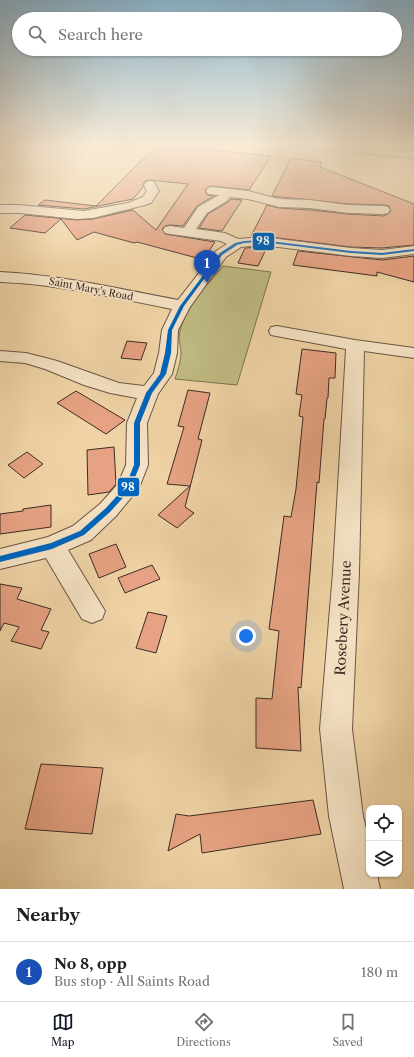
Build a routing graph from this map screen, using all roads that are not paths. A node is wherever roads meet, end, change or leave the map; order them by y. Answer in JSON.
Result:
{"nodes":[{"id":1,"x":150,"y":185,"type":"dead end"},
{"id":2,"x":212,"y":191,"type":"dead end"},
{"id":3,"x":227,"y":193,"type":"junction"},
{"id":4,"x":0,"y":209,"type":"edge"},
{"id":5,"x":384,"y":210,"type":"dead end"},
{"id":6,"x":170,"y":230,"type":"dead end"},
{"id":7,"x":188,"y":232,"type":"junction"},
{"id":8,"x":236,"y":244,"type":"junction"},
{"id":9,"x":414,"y":250,"type":"edge"},
{"id":10,"x":0,"y":277,"type":"edge"},
{"id":11,"x":182,"y":306,"type":"junction"},
{"id":12,"x":277,"y":331,"type":"dead end"},
{"id":13,"x":355,"y":345,"type":"junction"},
{"id":14,"x":414,"y":353,"type":"edge"},
{"id":15,"x":0,"y":356,"type":"edge"},
{"id":16,"x":149,"y":393,"type":"junction"},
{"id":17,"x":52,"y":546,"type":"junction"},
{"id":18,"x":0,"y":559,"type":"edge"},
{"id":19,"x":92,"y":611,"type":"dead end"},
{"id":20,"x":362,"y":889,"type":"edge"}],
"edges":[{"from":1,"to":4,"type":"street"},
{"from":2,"to":3,"type":"street"},
{"from":3,"to":5,"type":"street"},
{"from":3,"to":7,"type":"street"},
{"from":6,"to":7,"type":"street"},
{"from":7,"to":8,"type":"street"},
{"from":8,"to":9,"type":"street"},
{"from":8,"to":11,"type":"street"},
{"from":10,"to":11,"type":"street","name":"Saint Mary's Road"},
{"from":11,"to":16,"type":"street"},
{"from":12,"to":13,"type":"street"},
{"from":13,"to":14,"type":"street"},
{"from":13,"to":20,"type":"street","name":"Rosebery Avenue"},
{"from":15,"to":16,"type":"street"},
{"from":16,"to":17,"type":"street"},
{"from":17,"to":18,"type":"street"},
{"from":17,"to":19,"type":"street"}]}
